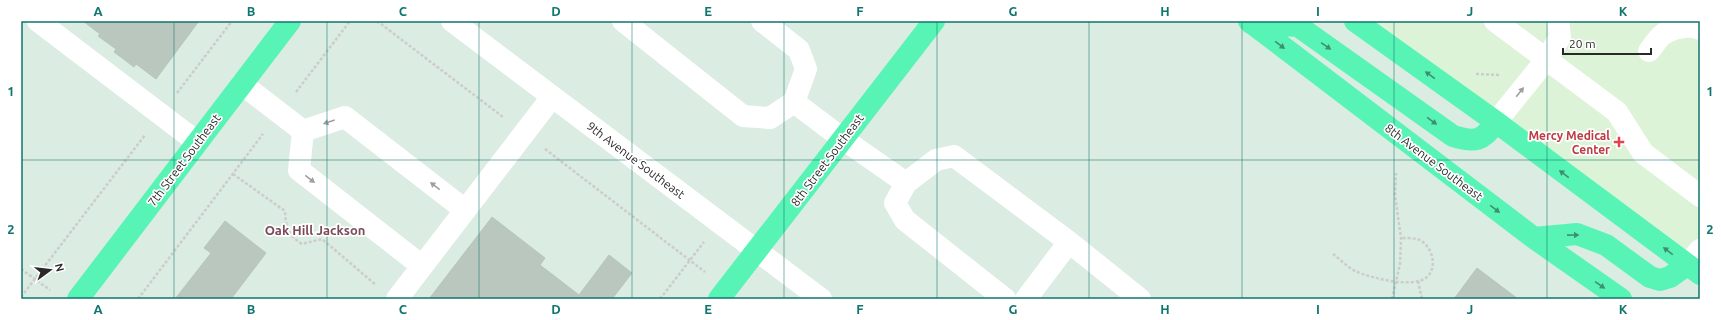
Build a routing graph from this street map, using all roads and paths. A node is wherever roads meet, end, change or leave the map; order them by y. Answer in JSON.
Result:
{"nodes":[{"id":1,"x":38,"y":21,"type":"edge"},
{"id":2,"x":232,"y":21,"type":"edge"},
{"id":3,"x":290,"y":21,"type":"edge"},
{"id":4,"x":350,"y":21,"type":"edge"},
{"id":5,"x":452,"y":21,"type":"edge"},
{"id":6,"x":623,"y":21,"type":"edge"},
{"id":7,"x":762,"y":21,"type":"edge"},
{"id":8,"x":934,"y":21,"type":"edge"},
{"id":9,"x":1355,"y":21,"type":"edge"},
{"id":10,"x":1495,"y":21,"type":"edge"},
{"id":11,"x":1558,"y":21,"type":"edge"},
{"id":12,"x":1250,"y":22,"type":"edge"},
{"id":13,"x":1700,"y":29,"type":"edge"},
{"id":14,"x":1649,"y":51,"type":"dead end"},
{"id":15,"x":1546,"y":60,"type":"junction"},
{"id":16,"x":242,"y":84,"type":"junction"},
{"id":17,"x":552,"y":97,"type":"junction"},
{"id":18,"x":794,"y":102,"type":"junction"},
{"id":19,"x":280,"y":113,"type":"junction"},
{"id":20,"x":160,"y":115,"type":"junction"},
{"id":21,"x":1496,"y":122,"type":"junction"},
{"id":22,"x":303,"y":131,"type":"junction"},
{"id":23,"x":842,"y":139,"type":"junction"},
{"id":24,"x":197,"y":142,"type":"junction"},
{"id":25,"x":1396,"y":173,"type":"dead end"},
{"id":26,"x":233,"y":174,"type":"junction"},
{"id":27,"x":906,"y":182,"type":"junction"},
{"id":28,"x":1696,"y":189,"type":"edge"},
{"id":29,"x":465,"y":210,"type":"junction"},
{"id":30,"x":1401,"y":238,"type":"junction"},
{"id":31,"x":1534,"y":238,"type":"junction"},
{"id":32,"x":704,"y":242,"type":"dead end"},
{"id":33,"x":1069,"y":242,"type":"junction"},
{"id":34,"x":757,"y":251,"type":"junction"},
{"id":35,"x":1333,"y":254,"type":"dead end"},
{"id":36,"x":1696,"y":263,"type":"edge"},
{"id":37,"x":422,"y":266,"type":"junction"},
{"id":38,"x":21,"y":269,"type":"edge"},
{"id":39,"x":35,"y":279,"type":"junction"},
{"id":40,"x":1418,"y":281,"type":"junction"},
{"id":41,"x":1396,"y":282,"type":"junction"},
{"id":42,"x":50,"y":290,"type":"dead end"},
{"id":43,"x":388,"y":295,"type":"edge"},
{"id":44,"x":21,"y":297,"type":"edge"},
{"id":45,"x":78,"y":299,"type":"edge"},
{"id":46,"x":138,"y":299,"type":"edge"},
{"id":47,"x":660,"y":299,"type":"edge"},
{"id":48,"x":719,"y":299,"type":"edge"},
{"id":49,"x":821,"y":299,"type":"edge"},
{"id":50,"x":1005,"y":299,"type":"edge"},
{"id":51,"x":1026,"y":299,"type":"edge"},
{"id":52,"x":1140,"y":299,"type":"edge"},
{"id":53,"x":1392,"y":299,"type":"edge"},
{"id":54,"x":1422,"y":299,"type":"edge"},
{"id":55,"x":1621,"y":299,"type":"edge"}],
"edges":[{"from":1,"to":20,"type":"street"},
{"from":2,"to":20,"type":"path"},
{"from":3,"to":16,"type":"main road","name":"7th Street Southeast"},
{"from":4,"to":19,"type":"path"},
{"from":5,"to":17,"type":"street","name":"9th Avenue Southeast"},
{"from":6,"to":18,"type":"street"},
{"from":7,"to":18,"type":"street"},
{"from":8,"to":23,"type":"main road","name":"8th Street Southeast"},
{"from":21,"to":9,"type":"main road","one_way":true},
{"from":10,"to":15,"type":"street"},
{"from":11,"to":15,"type":"street"},
{"from":12,"to":21,"type":"main road","one_way":true},
{"from":12,"to":31,"type":"main road","name":"8th Avenue Southeast","one_way":true},
{"from":13,"to":14,"type":"street"},
{"from":21,"to":15,"type":"street","one_way":true},
{"from":15,"to":28,"type":"street"},
{"from":16,"to":19,"type":"street"},
{"from":16,"to":24,"type":"main road","name":"7th Street Southeast"},
{"from":17,"to":29,"type":"street"},
{"from":17,"to":34,"type":"street","name":"9th Avenue Southeast"},
{"from":18,"to":23,"type":"street"},
{"from":19,"to":22,"type":"street"},
{"from":19,"to":26,"type":"path"},
{"from":20,"to":24,"type":"street"},
{"from":20,"to":39,"type":"path"},
{"from":36,"to":21,"type":"main road","one_way":true},
{"from":29,"to":22,"type":"street","one_way":true},
{"from":22,"to":37,"type":"street","one_way":true},
{"from":23,"to":27,"type":"street"},
{"from":23,"to":34,"type":"main road","name":"8th Street Southeast"},
{"from":24,"to":45,"type":"main road","name":"7th Street Southeast"},
{"from":25,"to":30,"type":"path"},
{"from":26,"to":43,"type":"path"},
{"from":26,"to":46,"type":"path"},
{"from":27,"to":33,"type":"street"},
{"from":27,"to":50,"type":"street"},
{"from":29,"to":37,"type":"street"},
{"from":30,"to":40,"type":"path"},
{"from":30,"to":41,"type":"path"},
{"from":31,"to":36,"type":"main road","one_way":true},
{"from":31,"to":55,"type":"main road","name":"8th Avenue Southeast","one_way":true},
{"from":32,"to":47,"type":"path"},
{"from":33,"to":51,"type":"street"},
{"from":33,"to":52,"type":"street"},
{"from":34,"to":48,"type":"main road","name":"8th Street Southeast"},
{"from":34,"to":49,"type":"street","name":"9th Avenue Southeast"},
{"from":35,"to":41,"type":"path"},
{"from":37,"to":43,"type":"street"},
{"from":38,"to":39,"type":"path"},
{"from":39,"to":42,"type":"path"},
{"from":39,"to":44,"type":"path"},
{"from":40,"to":41,"type":"path"},
{"from":40,"to":54,"type":"path"},
{"from":41,"to":53,"type":"path"}]}
